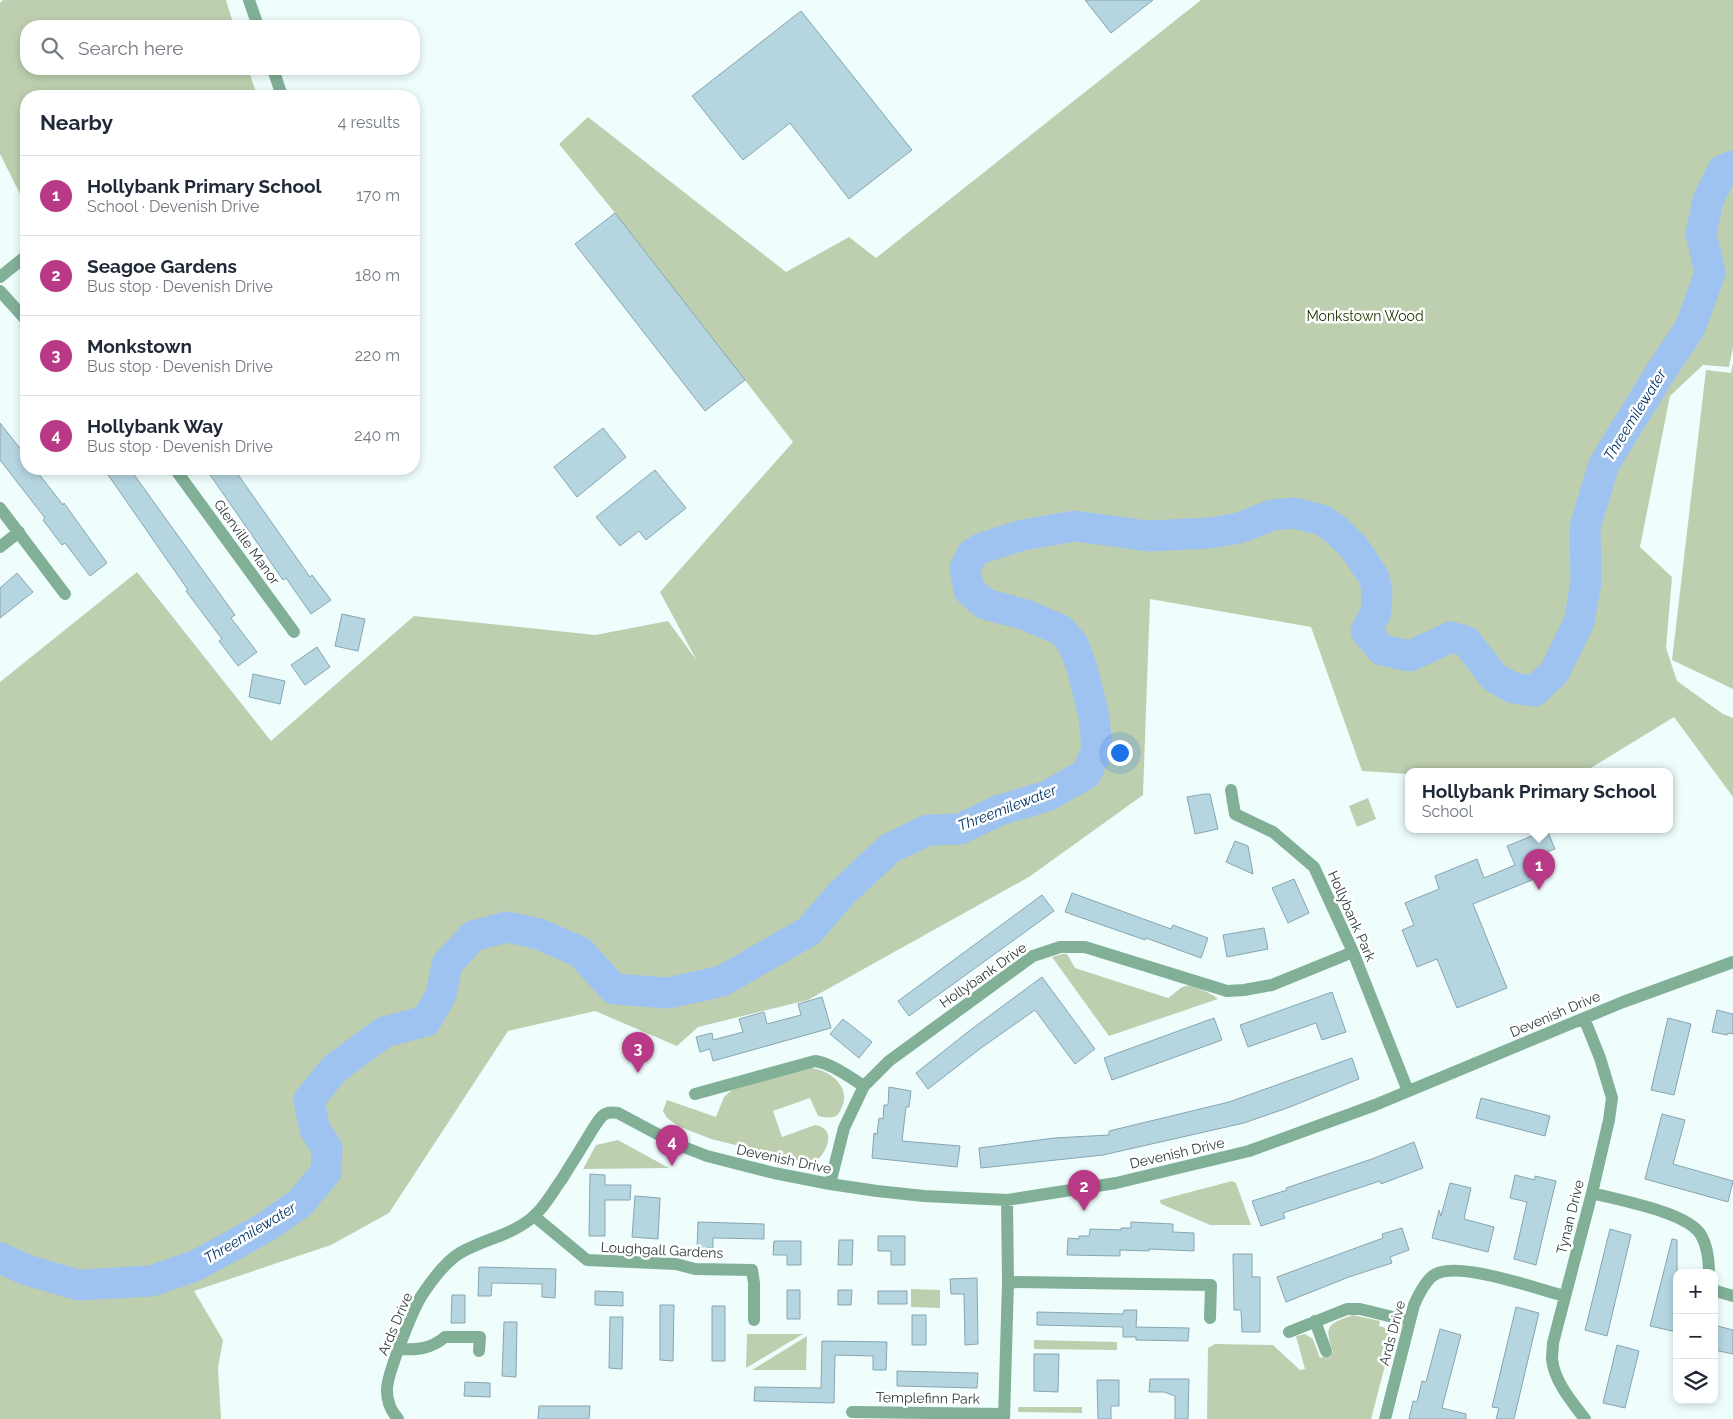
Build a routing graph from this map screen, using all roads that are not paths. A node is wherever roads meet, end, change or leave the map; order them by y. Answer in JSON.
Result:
{"nodes":[{"id":1,"x":248,"y":0,"type":"edge"},
{"id":2,"x":256,"y":20,"type":"edge"},
{"id":3,"x":274,"y":75,"type":"edge"},
{"id":4,"x":280,"y":90,"type":"edge"},
{"id":5,"x":20,"y":261,"type":"edge"},
{"id":6,"x":0,"y":277,"type":"edge"},
{"id":7,"x":0,"y":291,"type":"edge"},
{"id":8,"x":20,"y":313,"type":"edge"},
{"id":9,"x":179,"y":475,"type":"edge"},
{"id":10,"x":0,"y":508,"type":"edge"},
{"id":11,"x":19,"y":532,"type":"junction"},
{"id":12,"x":0,"y":547,"type":"edge"},
{"id":13,"x":65,"y":594,"type":"dead end"},
{"id":14,"x":294,"y":632,"type":"dead end"},
{"id":15,"x":1231,"y":790,"type":"dead end"},
{"id":16,"x":1353,"y":952,"type":"junction"},
{"id":17,"x":1733,"y":962,"type":"edge"},
{"id":18,"x":1584,"y":1018,"type":"junction"},
{"id":19,"x":864,"y":1086,"type":"junction"},
{"id":20,"x":1408,"y":1091,"type":"junction"},
{"id":21,"x":695,"y":1094,"type":"dead end"},
{"id":22,"x":609,"y":1112,"type":"joint"},
{"id":23,"x":830,"y":1184,"type":"junction"},
{"id":24,"x":1592,"y":1193,"type":"junction"},
{"id":25,"x":1007,"y":1200,"type":"junction"},
{"id":26,"x":534,"y":1216,"type":"junction"},
{"id":27,"x":1709,"y":1269,"type":"edge"},
{"id":28,"x":1008,"y":1282,"type":"junction"},
{"id":29,"x":1718,"y":1292,"type":"edge"},
{"id":30,"x":1565,"y":1296,"type":"junction"},
{"id":31,"x":1733,"y":1296,"type":"edge"},
{"id":32,"x":1210,"y":1318,"type":"dead end"},
{"id":33,"x":754,"y":1320,"type":"dead end"},
{"id":34,"x":1315,"y":1321,"type":"junction"},
{"id":35,"x":1409,"y":1322,"type":"junction"},
{"id":36,"x":1290,"y":1332,"type":"dead end"},
{"id":37,"x":399,"y":1349,"type":"junction"},
{"id":38,"x":480,"y":1351,"type":"dead end"},
{"id":39,"x":1326,"y":1351,"type":"dead end"},
{"id":40,"x":852,"y":1412,"type":"dead end"},
{"id":41,"x":1004,"y":1416,"type":"edge"},
{"id":42,"x":398,"y":1419,"type":"edge"},
{"id":43,"x":1386,"y":1419,"type":"edge"},
{"id":44,"x":1585,"y":1419,"type":"edge"}],
"edges":[{"from":1,"to":2,"type":"street"},
{"from":3,"to":4,"type":"street"},
{"from":5,"to":6,"type":"street"},
{"from":7,"to":8,"type":"street"},
{"from":9,"to":14,"type":"street","name":"Glenville Manor"},
{"from":10,"to":11,"type":"street"},
{"from":11,"to":12,"type":"street"},
{"from":11,"to":13,"type":"street"},
{"from":15,"to":16,"type":"street","name":"Hollybank Park"},
{"from":16,"to":19,"type":"street","name":"Hollybank Drive"},
{"from":16,"to":20,"type":"street","name":"Hollybank Park"},
{"from":17,"to":18,"type":"street","name":"Devenish Drive"},
{"from":18,"to":20,"type":"street","name":"Devenish Drive"},
{"from":18,"to":24,"type":"street","name":"Tynan Drive"},
{"from":19,"to":21,"type":"street"},
{"from":19,"to":23,"type":"street","name":"Hollybank Drive"},
{"from":20,"to":25,"type":"street","name":"Devenish Drive"},
{"from":22,"to":23,"type":"street","name":"Devenish Drive"},
{"from":22,"to":26,"type":"street","name":"Ards Drive"},
{"from":23,"to":25,"type":"street","name":"Devenish Drive"},
{"from":24,"to":27,"type":"street"},
{"from":24,"to":30,"type":"street","name":"Tynan Drive"},
{"from":25,"to":28,"type":"street"},
{"from":26,"to":33,"type":"street","name":"Loughgall Gardens"},
{"from":26,"to":37,"type":"street","name":"Ards Drive"},
{"from":28,"to":32,"type":"street"},
{"from":28,"to":41,"type":"street"},
{"from":29,"to":31,"type":"street"},
{"from":30,"to":35,"type":"street","name":"Ards Drive"},
{"from":30,"to":44,"type":"street","name":"Tynan Drive"},
{"from":34,"to":35,"type":"street"},
{"from":34,"to":36,"type":"street"},
{"from":34,"to":39,"type":"street"},
{"from":35,"to":43,"type":"street","name":"Ards Drive"},
{"from":37,"to":38,"type":"street"},
{"from":37,"to":42,"type":"street","name":"Ards Drive"},
{"from":40,"to":41,"type":"street","name":"Templefinn Park"}]}
